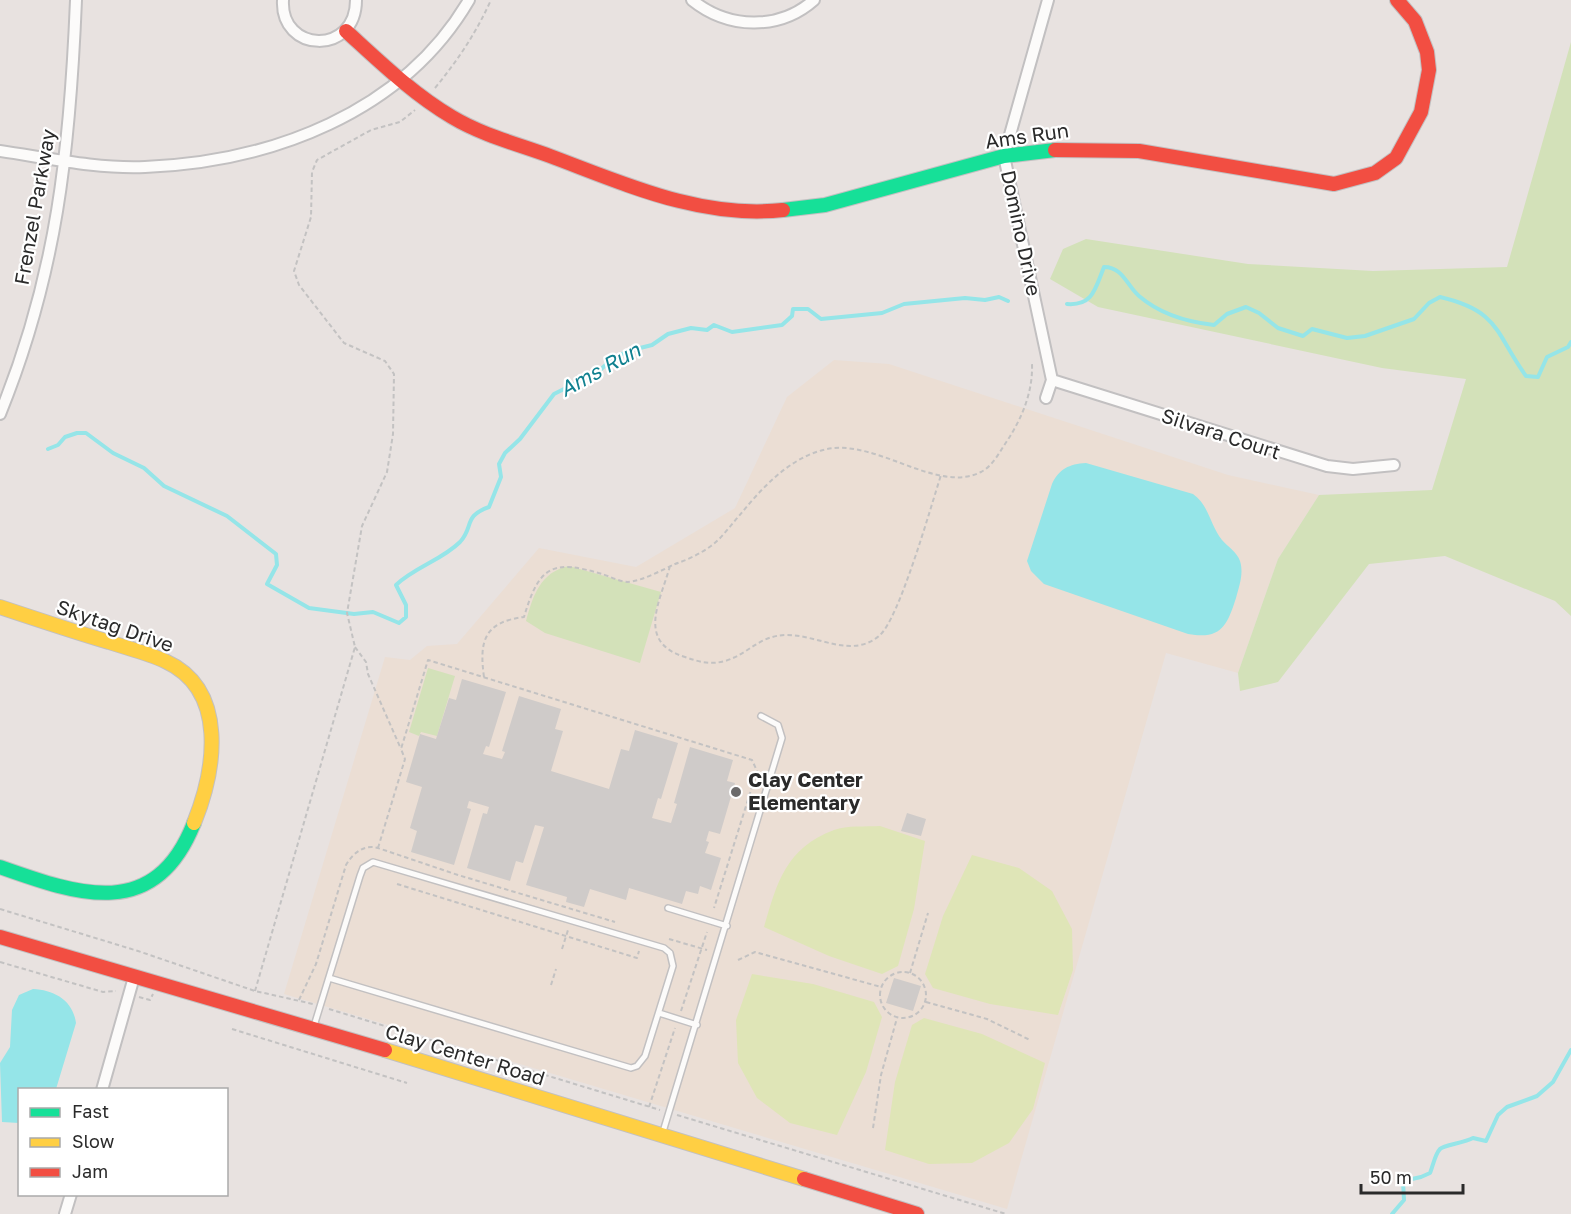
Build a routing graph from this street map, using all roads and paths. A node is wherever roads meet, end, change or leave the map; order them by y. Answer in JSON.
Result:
{"nodes":[{"id":1,"x":76,"y":0,"type":"edge"},
{"id":2,"x":283,"y":0,"type":"edge"},
{"id":3,"x":356,"y":0,"type":"edge"},
{"id":4,"x":469,"y":0,"type":"edge"},
{"id":5,"x":491,"y":0,"type":"edge"},
{"id":6,"x":692,"y":0,"type":"edge"},
{"id":7,"x":814,"y":0,"type":"edge"},
{"id":8,"x":1048,"y":0,"type":"edge"},
{"id":9,"x":1397,"y":0,"type":"edge"},
{"id":10,"x":346,"y":31,"type":"junction"},
{"id":11,"x":400,"y":81,"type":"junction"},
{"id":12,"x":426,"y":98,"type":"junction"},
{"id":13,"x":0,"y":151,"type":"edge"},
{"id":14,"x":1004,"y":156,"type":"junction"},
{"id":15,"x":66,"y":161,"type":"junction"},
{"id":16,"x":1032,"y":364,"type":"dead end"},
{"id":17,"x":1052,"y":380,"type":"junction"},
{"id":18,"x":1046,"y":398,"type":"dead end"},
{"id":19,"x":0,"y":414,"type":"edge"},
{"id":20,"x":1394,"y":465,"type":"dead end"},
{"id":21,"x":941,"y":475,"type":"junction"},
{"id":22,"x":670,"y":566,"type":"junction"},
{"id":23,"x":0,"y":607,"type":"edge"},
{"id":24,"x":355,"y":647,"type":"junction"},
{"id":25,"x":484,"y":677,"type":"junction"},
{"id":26,"x":761,"y":716,"type":"dead end"},
{"id":27,"x":401,"y":749,"type":"junction"},
{"id":28,"x":378,"y":848,"type":"junction"},
{"id":29,"x":0,"y":867,"type":"edge"},
{"id":30,"x":397,"y":884,"type":"dead end"},
{"id":31,"x":452,"y":894,"type":"dead end"},
{"id":32,"x":450,"y":902,"type":"junction"},
{"id":33,"x":668,"y":908,"type":"dead end"},
{"id":34,"x":714,"y":908,"type":"dead end"},
{"id":35,"x":0,"y":909,"type":"edge"},
{"id":36,"x":928,"y":913,"type":"dead end"},
{"id":37,"x":624,"y":925,"type":"dead end"},
{"id":38,"x":727,"y":926,"type":"junction"},
{"id":39,"x":568,"y":930,"type":"dead end"},
{"id":40,"x":707,"y":932,"type":"dead end"},
{"id":41,"x":566,"y":936,"type":"junction"},
{"id":42,"x":0,"y":937,"type":"edge"},
{"id":43,"x":667,"y":938,"type":"dead end"},
{"id":44,"x":642,"y":941,"type":"junction"},
{"id":45,"x":701,"y":949,"type":"junction"},
{"id":46,"x":562,"y":950,"type":"dead end"},
{"id":47,"x":709,"y":951,"type":"dead end"},
{"id":48,"x":165,"y":960,"type":"junction"},
{"id":49,"x":738,"y":960,"type":"dead end"},
{"id":50,"x":0,"y":962,"type":"edge"},
{"id":51,"x":162,"y":967,"type":"dead end"},
{"id":52,"x":556,"y":969,"type":"dead end"},
{"id":53,"x":910,"y":973,"type":"junction"},
{"id":54,"x":134,"y":977,"type":"junction"},
{"id":55,"x":329,"y":978,"type":"junction"},
{"id":56,"x":551,"y":985,"type":"dead end"},
{"id":57,"x":881,"y":987,"type":"junction"},
{"id":58,"x":255,"y":991,"type":"junction"},
{"id":59,"x":129,"y":994,"type":"junction"},
{"id":60,"x":299,"y":1000,"type":"junction"},
{"id":61,"x":926,"y":1002,"type":"junction"},
{"id":62,"x":320,"y":1006,"type":"junction"},
{"id":63,"x":681,"y":1011,"type":"dead end"},
{"id":64,"x":658,"y":1013,"type":"junction"},
{"id":65,"x":897,"y":1018,"type":"junction"},
{"id":66,"x":697,"y":1025,"type":"junction"},
{"id":67,"x":675,"y":1028,"type":"dead end"},
{"id":68,"x":232,"y":1029,"type":"dead end"},
{"id":69,"x":313,"y":1029,"type":"junction"},
{"id":70,"x":1030,"y":1040,"type":"dead end"},
{"id":71,"x":407,"y":1083,"type":"dead end"},
{"id":72,"x":102,"y":1088,"type":"edge"},
{"id":73,"x":649,"y":1107,"type":"junction"},
{"id":74,"x":657,"y":1109,"type":"dead end"},
{"id":75,"x":681,"y":1116,"type":"dead end"},
{"id":76,"x":873,"y":1128,"type":"dead end"},
{"id":77,"x":662,"y":1136,"type":"junction"},
{"id":78,"x":70,"y":1196,"type":"edge"},
{"id":79,"x":65,"y":1214,"type":"edge"},
{"id":80,"x":917,"y":1214,"type":"edge"},
{"id":81,"x":1006,"y":1214,"type":"edge"}],
"edges":[{"from":1,"to":15,"type":"street","name":"Frenzel Parkway"},
{"from":2,"to":10,"type":"street"},
{"from":3,"to":10,"type":"street"},
{"from":4,"to":11,"type":"street"},
{"from":5,"to":12,"type":"path"},
{"from":6,"to":7,"type":"street"},
{"from":8,"to":14,"type":"street","name":"Domino Drive"},
{"from":9,"to":14,"type":"street","name":"Ams Run"},
{"from":10,"to":11,"type":"street","name":"Ams Run"},
{"from":11,"to":12,"type":"street","name":"Ams Run"},
{"from":11,"to":15,"type":"street"},
{"from":12,"to":14,"type":"street","name":"Ams Run"},
{"from":12,"to":24,"type":"path"},
{"from":13,"to":15,"type":"street"},
{"from":14,"to":17,"type":"street","name":"Domino Drive"},
{"from":15,"to":19,"type":"street","name":"Frenzel Parkway"},
{"from":16,"to":21,"type":"path"},
{"from":17,"to":18,"type":"street"},
{"from":17,"to":20,"type":"street","name":"Silvara Court"},
{"from":21,"to":22,"type":"path"},
{"from":21,"to":22,"type":"path"},
{"from":22,"to":25,"type":"path"},
{"from":23,"to":29,"type":"street","name":"Skytag Drive"},
{"from":24,"to":27,"type":"path"},
{"from":24,"to":58,"type":"path"},
{"from":25,"to":27,"type":"path"},
{"from":25,"to":34,"type":"path"},
{"from":26,"to":38,"type":"lane"},
{"from":27,"to":28,"type":"path"},
{"from":28,"to":37,"type":"path"},
{"from":28,"to":60,"type":"path"},
{"from":30,"to":32,"type":"path"},
{"from":31,"to":32,"type":"path"},
{"from":32,"to":41,"type":"path"},
{"from":33,"to":38,"type":"lane"},
{"from":35,"to":48,"type":"path"},
{"from":36,"to":53,"type":"path"},
{"from":38,"to":66,"type":"lane"},
{"from":39,"to":41,"type":"path"},
{"from":40,"to":45,"type":"path"},
{"from":41,"to":44,"type":"path"},
{"from":41,"to":46,"type":"path"},
{"from":42,"to":54,"type":"street","name":"Clay Center Road"},
{"from":43,"to":45,"type":"path"},
{"from":44,"to":55,"type":"lane"},
{"from":44,"to":64,"type":"lane"},
{"from":45,"to":47,"type":"path"},
{"from":45,"to":63,"type":"path"},
{"from":48,"to":51,"type":"path"},
{"from":48,"to":58,"type":"path"},
{"from":49,"to":57,"type":"path"},
{"from":50,"to":59,"type":"path"},
{"from":52,"to":56,"type":"path"},
{"from":53,"to":57,"type":"path"},
{"from":53,"to":61,"type":"path"},
{"from":54,"to":59,"type":"street"},
{"from":54,"to":69,"type":"street","name":"Clay Center Road"},
{"from":55,"to":62,"type":"lane"},
{"from":55,"to":64,"type":"lane"},
{"from":57,"to":65,"type":"path"},
{"from":58,"to":60,"type":"path"},
{"from":59,"to":72,"type":"street"},
{"from":60,"to":62,"type":"path"},
{"from":61,"to":65,"type":"path"},
{"from":61,"to":70,"type":"path"},
{"from":62,"to":69,"type":"lane"},
{"from":62,"to":73,"type":"path"},
{"from":64,"to":66,"type":"lane"},
{"from":65,"to":76,"type":"path"},
{"from":66,"to":77,"type":"lane"},
{"from":67,"to":73,"type":"path"},
{"from":68,"to":71,"type":"path"},
{"from":69,"to":77,"type":"street","name":"Clay Center Road"},
{"from":73,"to":74,"type":"path"},
{"from":75,"to":81,"type":"path"},
{"from":77,"to":80,"type":"street","name":"Clay Center Road"},
{"from":78,"to":79,"type":"street"}]}
